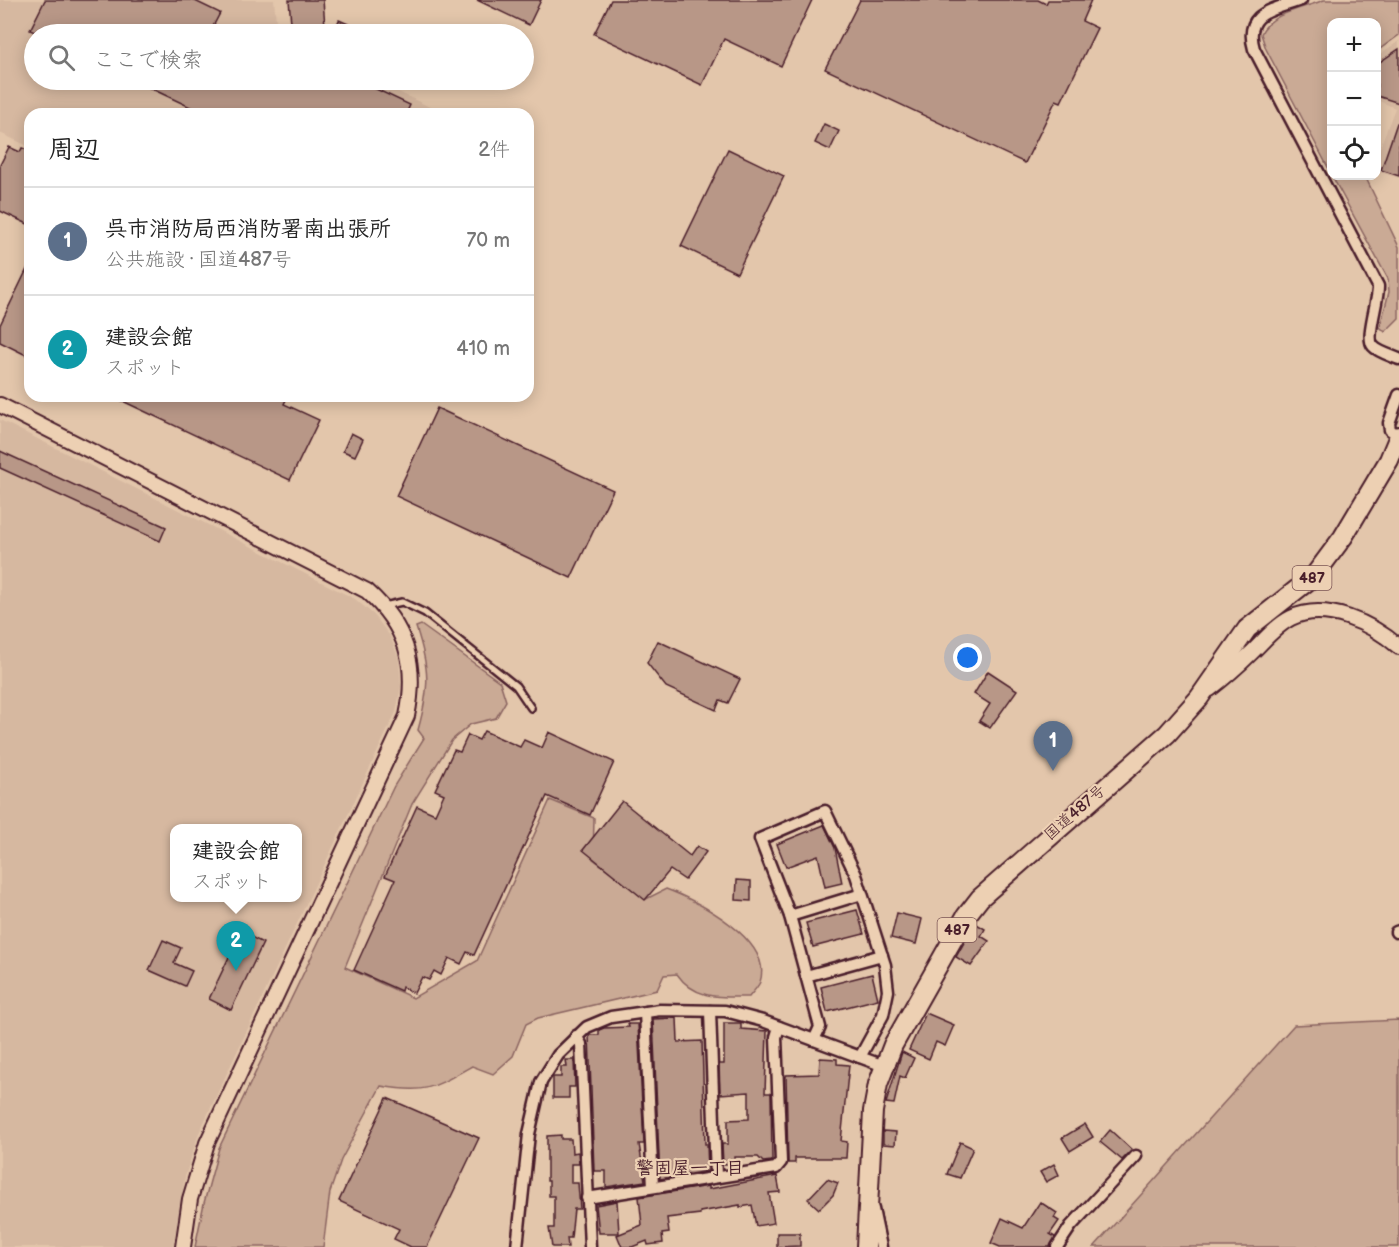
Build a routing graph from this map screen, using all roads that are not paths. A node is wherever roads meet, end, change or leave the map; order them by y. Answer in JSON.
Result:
{"nodes":[{"id":1,"x":1301,"y":0,"type":"edge"},
{"id":2,"x":1399,"y":359,"type":"edge"},
{"id":3,"x":1399,"y":395,"type":"edge"},
{"id":4,"x":0,"y":405,"type":"edge"},
{"id":5,"x":1399,"y":435,"type":"edge"},
{"id":6,"x":384,"y":606,"type":"junction"},
{"id":7,"x":1399,"y":647,"type":"edge"},
{"id":8,"x":1199,"y":698,"type":"junction"},
{"id":9,"x":531,"y":708,"type":"dead end"},
{"id":10,"x":862,"y":894,"type":"junction"},
{"id":11,"x":790,"y":916,"type":"junction"},
{"id":12,"x":882,"y":956,"type":"junction"},
{"id":13,"x":806,"y":976,"type":"junction"},
{"id":14,"x":710,"y":1011,"type":"junction"},
{"id":15,"x":645,"y":1012,"type":"junction"},
{"id":16,"x":779,"y":1027,"type":"junction"},
{"id":17,"x":576,"y":1036,"type":"junction"},
{"id":18,"x":814,"y":1040,"type":"junction"},
{"id":19,"x":860,"y":1057,"type":"junction"},
{"id":20,"x":884,"y":1066,"type":"junction"},
{"id":21,"x":1136,"y":1156,"type":"dead end"},
{"id":22,"x":716,"y":1178,"type":"junction"},
{"id":23,"x":653,"y":1187,"type":"junction"},
{"id":24,"x":870,"y":1194,"type":"junction"},
{"id":25,"x":587,"y":1198,"type":"junction"},
{"id":26,"x":183,"y":1247,"type":"edge"},
{"id":27,"x":517,"y":1247,"type":"edge"},
{"id":28,"x":590,"y":1247,"type":"edge"},
{"id":29,"x":866,"y":1247,"type":"edge"},
{"id":30,"x":881,"y":1247,"type":"edge"},
{"id":31,"x":1057,"y":1247,"type":"edge"}],
"edges":[{"from":1,"to":2,"type":"street"},
{"from":3,"to":5,"type":"street"},
{"from":4,"to":6,"type":"street"},
{"from":5,"to":8,"type":"highway","name":"国道487号","number":"487"},
{"from":6,"to":9,"type":"lane"},
{"from":6,"to":26,"type":"street"},
{"from":7,"to":8,"type":"street"},
{"from":8,"to":20,"type":"highway","name":"国道487号","number":"487"},
{"from":10,"to":11,"type":"street"},
{"from":10,"to":11,"type":"street"},
{"from":10,"to":12,"type":"street"},
{"from":11,"to":13,"type":"street"},
{"from":12,"to":13,"type":"street"},
{"from":12,"to":19,"type":"street"},
{"from":13,"to":18,"type":"street"},
{"from":14,"to":15,"type":"street"},
{"from":14,"to":16,"type":"street"},
{"from":14,"to":22,"type":"street"},
{"from":15,"to":17,"type":"street"},
{"from":15,"to":23,"type":"street"},
{"from":16,"to":18,"type":"street"},
{"from":16,"to":22,"type":"street"},
{"from":17,"to":25,"type":"street"},
{"from":17,"to":27,"type":"street"},
{"from":18,"to":19,"type":"street"},
{"from":19,"to":20,"type":"street"},
{"from":20,"to":24,"type":"highway","name":"国道487号","number":"487"},
{"from":21,"to":31,"type":"street"},
{"from":22,"to":23,"type":"street"},
{"from":23,"to":25,"type":"street"},
{"from":24,"to":29,"type":"highway","name":"国道487号","number":"487"},
{"from":24,"to":30,"type":"street"},
{"from":25,"to":28,"type":"street"}]}
